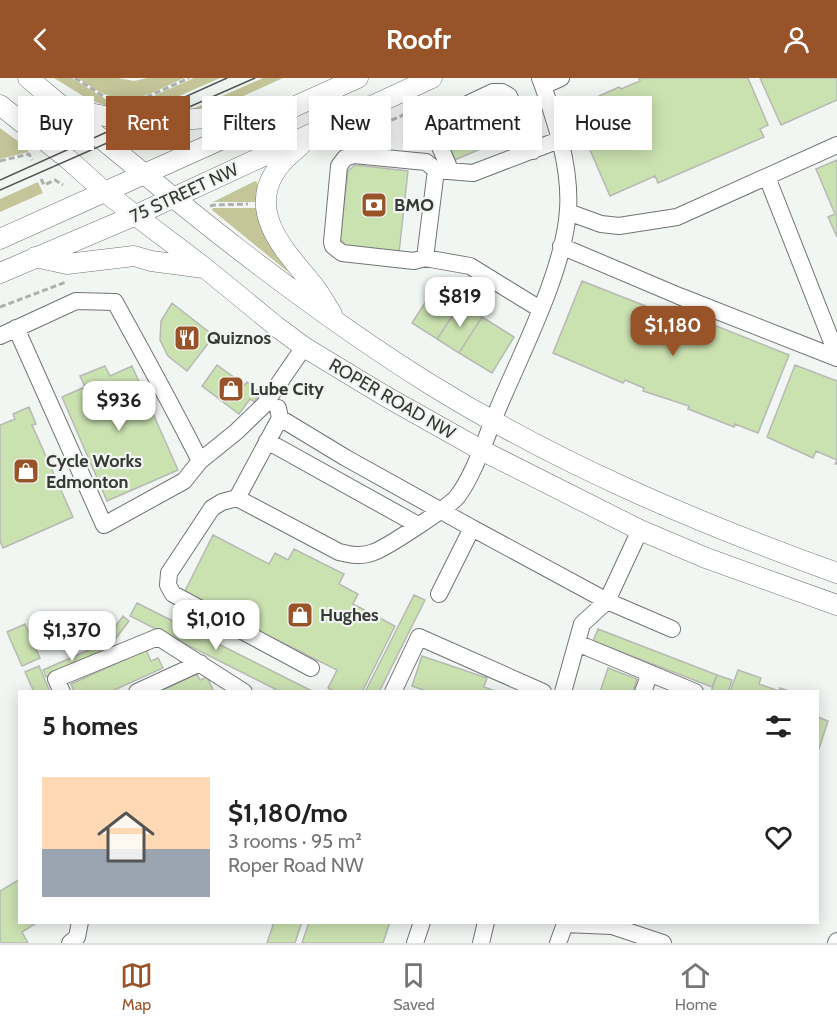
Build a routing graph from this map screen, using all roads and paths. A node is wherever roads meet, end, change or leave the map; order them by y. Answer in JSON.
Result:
{"nodes":[{"id":1,"x":28,"y":78,"type":"edge"},
{"id":2,"x":75,"y":78,"type":"edge"},
{"id":3,"x":189,"y":78,"type":"edge"},
{"id":4,"x":358,"y":78,"type":"edge"},
{"id":5,"x":432,"y":78,"type":"edge"},
{"id":6,"x":561,"y":78,"type":"edge"},
{"id":7,"x":542,"y":82,"type":"edge"},
{"id":8,"x":50,"y":96,"type":"edge"},
{"id":9,"x":148,"y":96,"type":"edge"},
{"id":10,"x":391,"y":97,"type":"edge"},
{"id":11,"x":106,"y":98,"type":"edge"},
{"id":12,"x":0,"y":105,"type":"edge"},
{"id":13,"x":297,"y":105,"type":"edge"},
{"id":14,"x":94,"y":115,"type":"edge"},
{"id":15,"x":202,"y":118,"type":"edge"},
{"id":16,"x":554,"y":123,"type":"edge"},
{"id":17,"x":94,"y":132,"type":"edge"},
{"id":18,"x":309,"y":134,"type":"edge"},
{"id":19,"x":309,"y":138,"type":"edge"},
{"id":20,"x":554,"y":142,"type":"edge"},
{"id":21,"x":837,"y":145,"type":"edge"},
{"id":22,"x":202,"y":149,"type":"edge"},
{"id":23,"x":561,"y":150,"type":"edge"},
{"id":24,"x":533,"y":151,"type":"junction"},
{"id":25,"x":0,"y":160,"type":"edge"},
{"id":26,"x":32,"y":160,"type":"dead end"},
{"id":27,"x":442,"y":171,"type":"junction"},
{"id":28,"x":146,"y":175,"type":"junction"},
{"id":29,"x":767,"y":177,"type":"junction"},
{"id":30,"x":41,"y":179,"type":"dead end"},
{"id":31,"x":63,"y":185,"type":"dead end"},
{"id":32,"x":106,"y":193,"type":"junction"},
{"id":33,"x":174,"y":198,"type":"junction"},
{"id":34,"x":248,"y":204,"type":"dead end"},
{"id":35,"x":214,"y":205,"type":"dead end"},
{"id":36,"x":568,"y":212,"type":"junction"},
{"id":37,"x":136,"y":215,"type":"junction"},
{"id":38,"x":0,"y":239,"type":"edge"},
{"id":39,"x":561,"y":246,"type":"junction"},
{"id":40,"x":35,"y":257,"type":"junction"},
{"id":41,"x":425,"y":258,"type":"junction"},
{"id":42,"x":205,"y":268,"type":"junction"},
{"id":43,"x":0,"y":273,"type":"edge"},
{"id":44,"x":540,"y":309,"type":"junction"},
{"id":45,"x":337,"y":322,"type":"junction"},
{"id":46,"x":16,"y":328,"type":"junction"},
{"id":47,"x":0,"y":336,"type":"edge"},
{"id":48,"x":304,"y":347,"type":"junction"},
{"id":49,"x":837,"y":356,"type":"edge"},
{"id":50,"x":274,"y":392,"type":"junction"},
{"id":51,"x":280,"y":418,"type":"junction"},
{"id":52,"x":493,"y":421,"type":"junction"},
{"id":53,"x":267,"y":441,"type":"junction"},
{"id":54,"x":481,"y":450,"type":"junction"},
{"id":55,"x":200,"y":461,"type":"junction"},
{"id":56,"x":237,"y":498,"type":"junction"},
{"id":57,"x":441,"y":510,"type":"junction"},
{"id":58,"x":418,"y":525,"type":"junction"},
{"id":59,"x":472,"y":528,"type":"junction"},
{"id":60,"x":640,"y":530,"type":"junction"},
{"id":61,"x":837,"y":573,"type":"edge"},
{"id":62,"x":439,"y":594,"type":"dead end"},
{"id":63,"x":607,"y":602,"type":"junction"},
{"id":64,"x":837,"y":605,"type":"edge"},
{"id":65,"x":672,"y":629,"type":"dead end"},
{"id":66,"x":577,"y":643,"type":"junction"},
{"id":67,"x":200,"y":663,"type":"junction"},
{"id":68,"x":311,"y":668,"type":"dead end"},
{"id":69,"x":650,"y":673,"type":"junction"},
{"id":70,"x":61,"y":690,"type":"edge"},
{"id":71,"x":141,"y":690,"type":"edge"},
{"id":72,"x":241,"y":690,"type":"edge"},
{"id":73,"x":397,"y":690,"type":"edge"},
{"id":74,"x":538,"y":690,"type":"edge"},
{"id":75,"x":564,"y":690,"type":"edge"},
{"id":76,"x":644,"y":690,"type":"edge"},
{"id":77,"x":690,"y":690,"type":"edge"},
{"id":78,"x":80,"y":924,"type":"edge"},
{"id":79,"x":421,"y":924,"type":"edge"},
{"id":80,"x":486,"y":924,"type":"edge"},
{"id":81,"x":70,"y":943,"type":"edge"},
{"id":82,"x":415,"y":943,"type":"edge"},
{"id":83,"x":481,"y":943,"type":"edge"},
{"id":84,"x":558,"y":943,"type":"edge"},
{"id":85,"x":663,"y":943,"type":"edge"}],
"edges":[{"from":1,"to":8,"type":"main road","name":"ROPER ROAD NW"},
{"from":2,"to":11,"type":"path"},
{"from":3,"to":9,"type":"path"},
{"from":4,"to":13,"type":"main road","name":"75 STREET NW"},
{"from":5,"to":10,"type":"main road","name":"75 STREET NW"},
{"from":6,"to":7,"type":"lane"},
{"from":7,"to":16,"type":"lane"},
{"from":12,"to":32,"type":"main road","name":"ROPER ROAD NW"},
{"from":14,"to":15,"type":"main road"},
{"from":17,"to":28,"type":"main road","name":"ROPER ROAD NW"},
{"from":18,"to":33,"type":"main road","name":"75 STREET NW"},
{"from":19,"to":45,"type":"main road"},
{"from":20,"to":24,"type":"lane"},
{"from":21,"to":29,"type":"lane"},
{"from":22,"to":28,"type":"main road","name":"75 STREET NW"},
{"from":23,"to":36,"type":"lane"},
{"from":24,"to":27,"type":"lane"},
{"from":24,"to":27,"type":"lane"},
{"from":25,"to":26,"type":"path"},
{"from":27,"to":41,"type":"lane"},
{"from":27,"to":41,"type":"lane"},
{"from":28,"to":32,"type":"main road","name":"75 STREET NW"},
{"from":28,"to":33,"type":"main road","name":"ROPER ROAD NW"},
{"from":29,"to":36,"type":"lane"},
{"from":29,"to":49,"type":"lane"},
{"from":30,"to":31,"type":"path"},
{"from":32,"to":37,"type":"main road","name":"ROPER ROAD NW"},
{"from":32,"to":38,"type":"main road","name":"75 STREET NW"},
{"from":33,"to":37,"type":"main road","name":"75 STREET NW"},
{"from":33,"to":45,"type":"main road","name":"ROPER ROAD NW"},
{"from":34,"to":35,"type":"path"},
{"from":36,"to":39,"type":"lane"},
{"from":37,"to":40,"type":"main road","name":"75 STREET NW"},
{"from":37,"to":42,"type":"main road","name":"ROPER ROAD NW"},
{"from":39,"to":44,"type":"lane"},
{"from":39,"to":49,"type":"lane"},
{"from":40,"to":42,"type":"main road"},
{"from":40,"to":43,"type":"main road","name":"75 STREET NW"},
{"from":41,"to":44,"type":"lane"},
{"from":42,"to":48,"type":"main road","name":"ROPER ROAD NW"},
{"from":44,"to":52,"type":"lane"},
{"from":45,"to":52,"type":"main road","name":"ROPER ROAD NW"},
{"from":46,"to":47,"type":"lane"},
{"from":46,"to":55,"type":"lane"},
{"from":46,"to":55,"type":"lane"},
{"from":48,"to":50,"type":"lane"},
{"from":48,"to":54,"type":"main road","name":"ROPER ROAD NW"},
{"from":50,"to":51,"type":"lane"},
{"from":50,"to":55,"type":"lane"},
{"from":51,"to":53,"type":"lane"},
{"from":51,"to":57,"type":"lane"},
{"from":52,"to":54,"type":"lane"},
{"from":52,"to":61,"type":"main road","name":"ROPER ROAD NW"},
{"from":53,"to":56,"type":"lane"},
{"from":53,"to":58,"type":"lane"},
{"from":54,"to":57,"type":"lane"},
{"from":54,"to":60,"type":"main road","name":"ROPER ROAD NW"},
{"from":56,"to":58,"type":"lane"},
{"from":56,"to":68,"type":"lane"},
{"from":57,"to":58,"type":"lane"},
{"from":57,"to":59,"type":"lane"},
{"from":59,"to":62,"type":"lane"},
{"from":59,"to":63,"type":"lane"},
{"from":60,"to":63,"type":"lane"},
{"from":60,"to":64,"type":"main road","name":"ROPER ROAD NW"},
{"from":63,"to":65,"type":"lane"},
{"from":63,"to":66,"type":"lane"},
{"from":66,"to":69,"type":"lane"},
{"from":66,"to":75,"type":"lane"},
{"from":67,"to":70,"type":"lane"},
{"from":67,"to":71,"type":"lane"},
{"from":67,"to":72,"type":"lane"},
{"from":69,"to":76,"type":"lane"},
{"from":69,"to":77,"type":"lane"},
{"from":73,"to":74,"type":"lane"},
{"from":78,"to":81,"type":"lane"},
{"from":79,"to":82,"type":"lane"},
{"from":80,"to":83,"type":"lane"},
{"from":84,"to":85,"type":"lane"}]}
